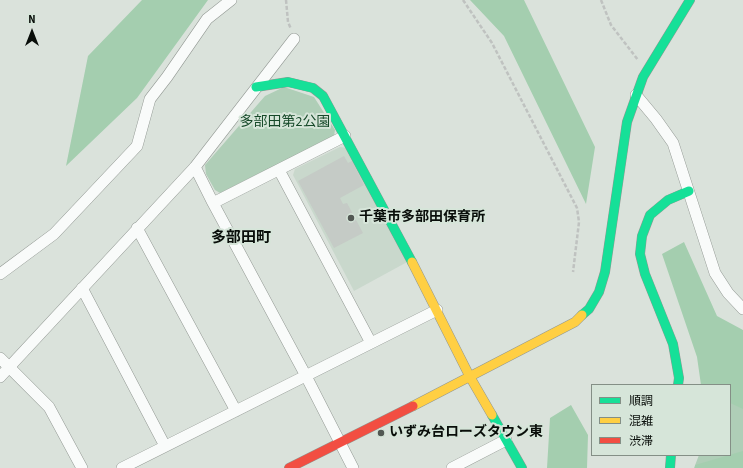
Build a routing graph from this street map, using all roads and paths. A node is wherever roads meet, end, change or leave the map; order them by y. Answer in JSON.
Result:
{"nodes":[{"id":1,"x":231,"y":0,"type":"edge"},
{"id":2,"x":286,"y":0,"type":"edge"},
{"id":3,"x":463,"y":0,"type":"edge"},
{"id":4,"x":602,"y":0,"type":"edge"},
{"id":5,"x":690,"y":0,"type":"edge"},
{"id":6,"x":294,"y":39,"type":"joint"},
{"id":7,"x":647,"y":71,"type":"junction"},
{"id":8,"x":256,"y":87,"type":"junction"},
{"id":9,"x":636,"y":96,"type":"junction"},
{"id":10,"x":345,"y":136,"type":"junction"},
{"id":11,"x":195,"y":167,"type":"junction"},
{"id":12,"x":279,"y":170,"type":"junction"},
{"id":13,"x":689,"y":191,"type":"junction"},
{"id":14,"x":212,"y":203,"type":"junction"},
{"id":15,"x":137,"y":228,"type":"junction"},
{"id":16,"x":573,"y":272,"type":"dead end"},
{"id":17,"x":0,"y":274,"type":"edge"},
{"id":18,"x":82,"y":288,"type":"junction"},
{"id":19,"x":743,"y":309,"type":"edge"},
{"id":20,"x":437,"y":310,"type":"junction"},
{"id":21,"x":371,"y":343,"type":"junction"},
{"id":22,"x":0,"y":358,"type":"edge"},
{"id":23,"x":10,"y":367,"type":"junction"},
{"id":24,"x":0,"y":376,"type":"edge"},
{"id":25,"x":306,"y":376,"type":"junction"},
{"id":26,"x":470,"y":377,"type":"junction"},
{"id":27,"x":678,"y":384,"type":"edge"},
{"id":28,"x":236,"y":411,"type":"junction"},
{"id":29,"x":506,"y":440,"type":"junction"},
{"id":30,"x":340,"y":443,"type":"junction"},
{"id":31,"x":165,"y":446,"type":"junction"},
{"id":32,"x":671,"y":456,"type":"edge"},
{"id":33,"x":82,"y":468,"type":"edge"},
{"id":34,"x":122,"y":468,"type":"edge"},
{"id":35,"x":289,"y":468,"type":"edge"},
{"id":36,"x":353,"y":468,"type":"edge"},
{"id":37,"x":452,"y":468,"type":"edge"},
{"id":38,"x":522,"y":468,"type":"edge"},
{"id":39,"x":670,"y":468,"type":"edge"}],
"edges":[{"from":1,"to":17,"type":"street"},
{"from":2,"to":6,"type":"path"},
{"from":3,"to":16,"type":"path"},
{"from":4,"to":7,"type":"path"},
{"from":5,"to":7,"type":"street"},
{"from":6,"to":8,"type":"street"},
{"from":7,"to":9,"type":"street"},
{"from":8,"to":10,"type":"street"},
{"from":8,"to":11,"type":"street"},
{"from":9,"to":13,"type":"street"},
{"from":9,"to":26,"type":"street"},
{"from":10,"to":12,"type":"street"},
{"from":10,"to":20,"type":"street"},
{"from":11,"to":14,"type":"street"},
{"from":11,"to":15,"type":"street"},
{"from":12,"to":14,"type":"street"},
{"from":12,"to":21,"type":"street"},
{"from":13,"to":19,"type":"street"},
{"from":13,"to":27,"type":"street"},
{"from":14,"to":25,"type":"street"},
{"from":15,"to":18,"type":"street"},
{"from":15,"to":28,"type":"street"},
{"from":18,"to":23,"type":"street"},
{"from":18,"to":31,"type":"street"},
{"from":20,"to":21,"type":"street"},
{"from":20,"to":26,"type":"street"},
{"from":21,"to":25,"type":"street"},
{"from":22,"to":23,"type":"street"},
{"from":23,"to":24,"type":"street"},
{"from":23,"to":33,"type":"street"},
{"from":25,"to":28,"type":"street"},
{"from":25,"to":30,"type":"street"},
{"from":26,"to":29,"type":"street"},
{"from":26,"to":30,"type":"street"},
{"from":28,"to":31,"type":"street"},
{"from":29,"to":37,"type":"street"},
{"from":29,"to":38,"type":"street"},
{"from":30,"to":35,"type":"street"},
{"from":30,"to":36,"type":"street"},
{"from":31,"to":34,"type":"street"},
{"from":32,"to":39,"type":"street"}]}
